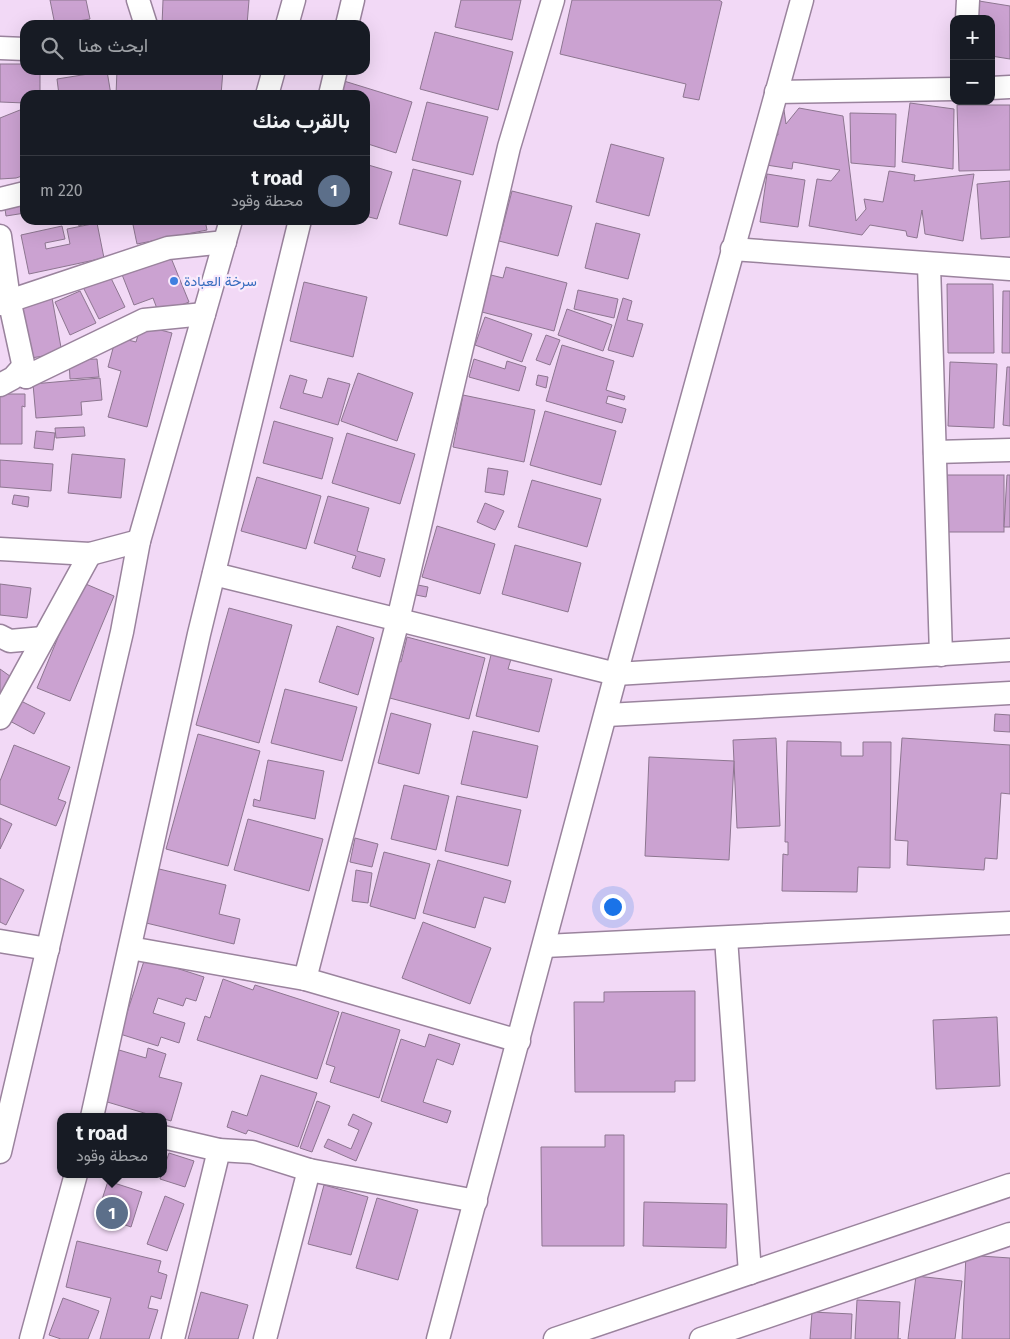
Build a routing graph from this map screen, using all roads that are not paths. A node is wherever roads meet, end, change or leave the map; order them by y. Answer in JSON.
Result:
{"nodes":[{"id":1,"x":138,"y":0,"type":"edge"},
{"id":2,"x":294,"y":0,"type":"edge"},
{"id":3,"x":354,"y":0,"type":"edge"},
{"id":4,"x":553,"y":0,"type":"edge"},
{"id":5,"x":802,"y":0,"type":"edge"},
{"id":6,"x":968,"y":0,"type":"edge"},
{"id":7,"x":967,"y":15,"type":"edge"},
{"id":8,"x":144,"y":20,"type":"edge"},
{"id":9,"x":288,"y":20,"type":"edge"},
{"id":10,"x":348,"y":20,"type":"edge"},
{"id":11,"x":0,"y":48,"type":"edge"},
{"id":12,"x":20,"y":49,"type":"edge"},
{"id":13,"x":273,"y":75,"type":"edge"},
{"id":14,"x":335,"y":75,"type":"edge"},
{"id":15,"x":1010,"y":87,"type":"edge"},
{"id":16,"x":995,"y":88,"type":"edge"},
{"id":17,"x":950,"y":89,"type":"edge"},
{"id":18,"x":268,"y":90,"type":"edge"},
{"id":19,"x":331,"y":90,"type":"edge"},
{"id":20,"x":776,"y":92,"type":"junction"},
{"id":21,"x":20,"y":194,"type":"edge"},
{"id":22,"x":0,"y":199,"type":"edge"},
{"id":23,"x":230,"y":225,"type":"edge"},
{"id":24,"x":299,"y":225,"type":"edge"},
{"id":25,"x":0,"y":236,"type":"edge"},
{"id":26,"x":225,"y":242,"type":"junction"},
{"id":27,"x":732,"y":249,"type":"junction"},
{"id":28,"x":929,"y":265,"type":"junction"},
{"id":29,"x":1010,"y":269,"type":"edge"},
{"id":30,"x":5,"y":301,"type":"edge"},
{"id":31,"x":204,"y":314,"type":"junction"},
{"id":32,"x":26,"y":377,"type":"junction"},
{"id":33,"x":0,"y":385,"type":"edge"},
{"id":34,"x":1010,"y":450,"type":"edge"},
{"id":35,"x":935,"y":452,"type":"junction"},
{"id":36,"x":140,"y":541,"type":"junction"},
{"id":37,"x":0,"y":549,"type":"edge"},
{"id":38,"x":90,"y":554,"type":"junction"},
{"id":39,"x":214,"y":574,"type":"junction"},
{"id":40,"x":398,"y":620,"type":"junction"},
{"id":41,"x":0,"y":636,"type":"edge"},
{"id":42,"x":43,"y":638,"type":"junction"},
{"id":43,"x":1010,"y":650,"type":"edge"},
{"id":44,"x":941,"y":655,"type":"junction"},
{"id":45,"x":616,"y":674,"type":"junction"},
{"id":46,"x":1010,"y":693,"type":"edge"},
{"id":47,"x":606,"y":715,"type":"junction"},
{"id":48,"x":0,"y":718,"type":"edge"},
{"id":49,"x":1010,"y":923,"type":"edge"},
{"id":50,"x":726,"y":938,"type":"junction"},
{"id":51,"x":0,"y":941,"type":"edge"},
{"id":52,"x":545,"y":946,"type":"junction"},
{"id":53,"x":130,"y":948,"type":"junction"},
{"id":54,"x":48,"y":950,"type":"junction"},
{"id":55,"x":305,"y":978,"type":"junction"},
{"id":56,"x":519,"y":1041,"type":"junction"},
{"id":57,"x":7,"y":1087,"type":"edge"},
{"id":58,"x":93,"y":1113,"type":"edge"},
{"id":59,"x":167,"y":1138,"type":"edge"},
{"id":60,"x":219,"y":1150,"type":"junction"},
{"id":61,"x":0,"y":1152,"type":"edge"},
{"id":62,"x":309,"y":1170,"type":"junction"},
{"id":63,"x":75,"y":1178,"type":"edge"},
{"id":64,"x":1010,"y":1185,"type":"edge"},
{"id":65,"x":476,"y":1201,"type":"junction"},
{"id":66,"x":1010,"y":1234,"type":"edge"},
{"id":67,"x":750,"y":1273,"type":"junction"},
{"id":68,"x":730,"y":1334,"type":"edge"},
{"id":69,"x":31,"y":1339,"type":"edge"},
{"id":70,"x":174,"y":1339,"type":"edge"},
{"id":71,"x":266,"y":1339,"type":"edge"},
{"id":72,"x":438,"y":1339,"type":"edge"},
{"id":73,"x":555,"y":1339,"type":"edge"},
{"id":74,"x":700,"y":1339,"type":"edge"}],
"edges":[{"from":1,"to":8,"type":"street"},
{"from":2,"to":9,"type":"street"},
{"from":3,"to":10,"type":"street"},
{"from":4,"to":40,"type":"street"},
{"from":5,"to":20,"type":"street"},
{"from":6,"to":7,"type":"street"},
{"from":11,"to":12,"type":"street"},
{"from":13,"to":18,"type":"street"},
{"from":14,"to":19,"type":"street"},
{"from":15,"to":16,"type":"street"},
{"from":17,"to":20,"type":"street"},
{"from":20,"to":27,"type":"street"},
{"from":21,"to":22,"type":"street"},
{"from":23,"to":26,"type":"street"},
{"from":24,"to":39,"type":"street"},
{"from":25,"to":30,"type":"street"},
{"from":26,"to":30,"type":"street"},
{"from":26,"to":31,"type":"street"},
{"from":27,"to":28,"type":"street"},
{"from":27,"to":45,"type":"street"},
{"from":28,"to":29,"type":"street"},
{"from":28,"to":35,"type":"street"},
{"from":30,"to":32,"type":"street"},
{"from":31,"to":32,"type":"street"},
{"from":31,"to":36,"type":"street"},
{"from":32,"to":33,"type":"street"},
{"from":34,"to":35,"type":"street"},
{"from":35,"to":44,"type":"street"},
{"from":36,"to":38,"type":"street"},
{"from":36,"to":54,"type":"street"},
{"from":37,"to":38,"type":"street"},
{"from":38,"to":42,"type":"street"},
{"from":39,"to":40,"type":"street"},
{"from":39,"to":53,"type":"street"},
{"from":40,"to":45,"type":"street"},
{"from":40,"to":55,"type":"street"},
{"from":41,"to":42,"type":"street"},
{"from":42,"to":48,"type":"street"},
{"from":43,"to":44,"type":"street"},
{"from":44,"to":45,"type":"street"},
{"from":45,"to":47,"type":"street"},
{"from":46,"to":47,"type":"street"},
{"from":47,"to":52,"type":"street"},
{"from":49,"to":50,"type":"street"},
{"from":50,"to":52,"type":"street"},
{"from":50,"to":67,"type":"street"},
{"from":51,"to":54,"type":"street"},
{"from":52,"to":56,"type":"street"},
{"from":53,"to":55,"type":"street"},
{"from":53,"to":58,"type":"street"},
{"from":54,"to":57,"type":"street"},
{"from":55,"to":56,"type":"street"},
{"from":56,"to":65,"type":"street"},
{"from":57,"to":61,"type":"street"},
{"from":59,"to":60,"type":"street"},
{"from":60,"to":62,"type":"street"},
{"from":60,"to":70,"type":"street"},
{"from":62,"to":65,"type":"street"},
{"from":62,"to":71,"type":"street"},
{"from":63,"to":69,"type":"street"},
{"from":64,"to":67,"type":"street"},
{"from":65,"to":72,"type":"street"},
{"from":66,"to":68,"type":"street"},
{"from":67,"to":73,"type":"street"},
{"from":68,"to":74,"type":"street"}]}
